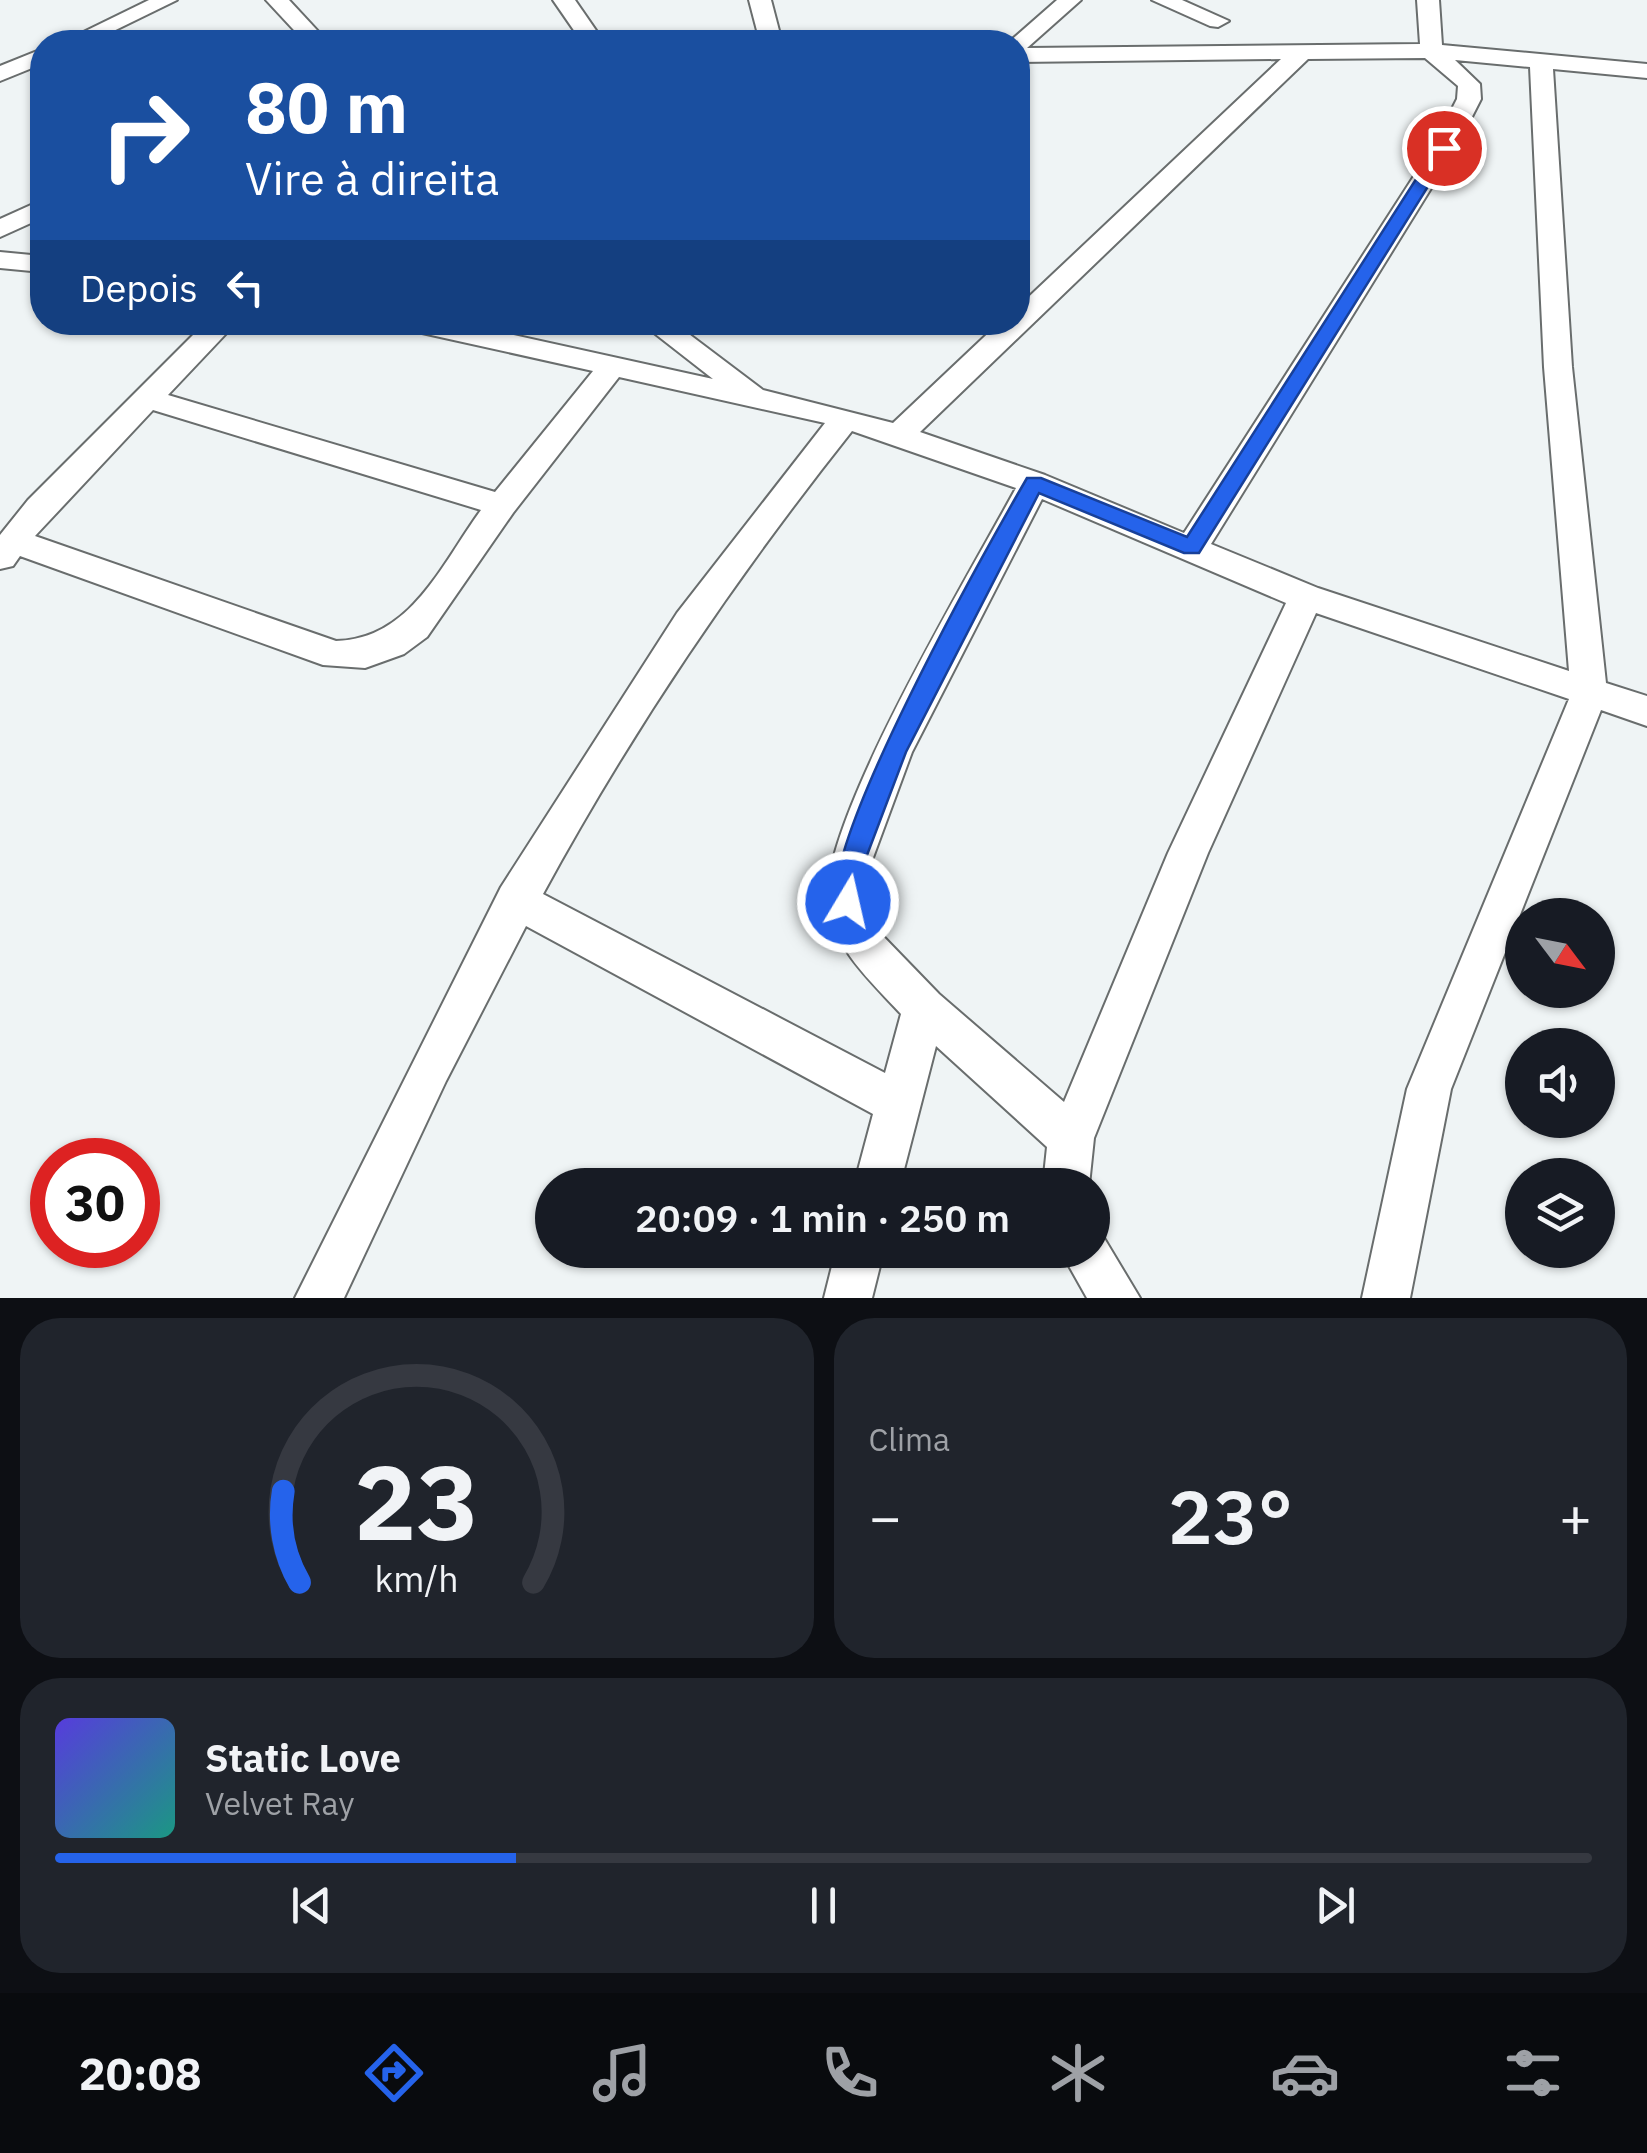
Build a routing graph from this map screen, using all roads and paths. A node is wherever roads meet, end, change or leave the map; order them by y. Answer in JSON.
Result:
{"nodes":[{"id":1,"x":166,"y":0,"type":"edge"},
{"id":2,"x":277,"y":0,"type":"edge"},
{"id":3,"x":564,"y":0,"type":"edge"},
{"id":4,"x":760,"y":0,"type":"edge"},
{"id":5,"x":1070,"y":0,"type":"edge"},
{"id":6,"x":1163,"y":0,"type":"edge"},
{"id":7,"x":1233,"y":0,"type":"edge"},
{"id":8,"x":1428,"y":0,"type":"edge"},
{"id":9,"x":1218,"y":21,"type":"junction"},
{"id":10,"x":100,"y":30,"type":"edge"},
{"id":11,"x":306,"y":30,"type":"edge"},
{"id":12,"x":585,"y":30,"type":"edge"},
{"id":13,"x":768,"y":30,"type":"edge"},
{"id":14,"x":1030,"y":35,"type":"edge"},
{"id":15,"x":1214,"y":51,"type":"junction"},
{"id":16,"x":1303,"y":51,"type":"junction"},
{"id":17,"x":1431,"y":51,"type":"junction"},
{"id":18,"x":1030,"y":55,"type":"edge"},
{"id":19,"x":30,"y":61,"type":"edge"},
{"id":20,"x":1541,"y":61,"type":"junction"},
{"id":21,"x":1647,"y":71,"type":"edge"},
{"id":22,"x":0,"y":74,"type":"edge"},
{"id":23,"x":30,"y":214,"type":"edge"},
{"id":24,"x":0,"y":229,"type":"edge"},
{"id":25,"x":0,"y":260,"type":"edge"},
{"id":26,"x":30,"y":263,"type":"edge"},
{"id":27,"x":1030,"y":310,"type":"edge"},
{"id":28,"x":210,"y":335,"type":"edge"},
{"id":29,"x":470,"y":335,"type":"edge"},
{"id":30,"x":683,"y":335,"type":"edge"},
{"id":31,"x":1004,"y":335,"type":"edge"},
{"id":32,"x":612,"y":367,"type":"junction"},
{"id":33,"x":756,"y":396,"type":"junction"},
{"id":34,"x":146,"y":398,"type":"junction"},
{"id":35,"x":846,"y":418,"type":"junction"},
{"id":36,"x":899,"y":435,"type":"junction"},
{"id":37,"x":1034,"y":483,"type":"junction"},
{"id":38,"x":502,"y":505,"type":"junction"},
{"id":39,"x":1192,"y":548,"type":"junction"},
{"id":40,"x":7,"y":550,"type":"edge"},
{"id":41,"x":1306,"y":597,"type":"junction"},
{"id":42,"x":1589,"y":694,"type":"junction"},
{"id":43,"x":1647,"y":711,"type":"edge"},
{"id":44,"x":514,"y":900,"type":"junction"},
{"id":45,"x":924,"y":1008,"type":"junction"},
{"id":46,"x":898,"y":1104,"type":"junction"},
{"id":47,"x":1070,"y":1138,"type":"junction"},
{"id":48,"x":881,"y":1168,"type":"edge"},
{"id":49,"x":1067,"y":1168,"type":"edge"},
{"id":50,"x":856,"y":1268,"type":"edge"},
{"id":51,"x":1096,"y":1268,"type":"edge"},
{"id":52,"x":318,"y":1298,"type":"edge"},
{"id":53,"x":848,"y":1298,"type":"edge"},
{"id":54,"x":1116,"y":1298,"type":"edge"},
{"id":55,"x":1386,"y":1298,"type":"edge"}],
"edges":[{"from":1,"to":10,"type":"street"},
{"from":2,"to":11,"type":"street"},
{"from":3,"to":12,"type":"street"},
{"from":4,"to":13,"type":"street"},
{"from":5,"to":14,"type":"street"},
{"from":6,"to":9,"type":"street"},
{"from":7,"to":9,"type":"street"},
{"from":8,"to":17,"type":"street"},
{"from":9,"to":15,"type":"street"},
{"from":15,"to":16,"type":"street"},
{"from":15,"to":18,"type":"street"},
{"from":16,"to":17,"type":"street"},
{"from":16,"to":27,"type":"street"},
{"from":17,"to":20,"type":"street"},
{"from":17,"to":39,"type":"street"},
{"from":19,"to":22,"type":"street"},
{"from":20,"to":21,"type":"street"},
{"from":20,"to":42,"type":"street"},
{"from":23,"to":24,"type":"street"},
{"from":25,"to":26,"type":"street"},
{"from":28,"to":34,"type":"street"},
{"from":29,"to":32,"type":"street"},
{"from":30,"to":33,"type":"street"},
{"from":31,"to":36,"type":"street"},
{"from":32,"to":33,"type":"street"},
{"from":32,"to":38,"type":"street"},
{"from":33,"to":35,"type":"street"},
{"from":34,"to":38,"type":"street"},
{"from":34,"to":40,"type":"street"},
{"from":35,"to":36,"type":"street"},
{"from":35,"to":44,"type":"street"},
{"from":36,"to":37,"type":"street"},
{"from":37,"to":39,"type":"street"},
{"from":37,"to":45,"type":"street"},
{"from":38,"to":40,"type":"street"},
{"from":39,"to":41,"type":"street"},
{"from":41,"to":42,"type":"street"},
{"from":41,"to":47,"type":"street"},
{"from":42,"to":43,"type":"street"},
{"from":42,"to":55,"type":"street"},
{"from":44,"to":46,"type":"street"},
{"from":44,"to":52,"type":"street"},
{"from":45,"to":46,"type":"street"},
{"from":45,"to":47,"type":"street"},
{"from":46,"to":48,"type":"street"},
{"from":47,"to":49,"type":"street"},
{"from":50,"to":53,"type":"street"},
{"from":51,"to":54,"type":"street"}]}
